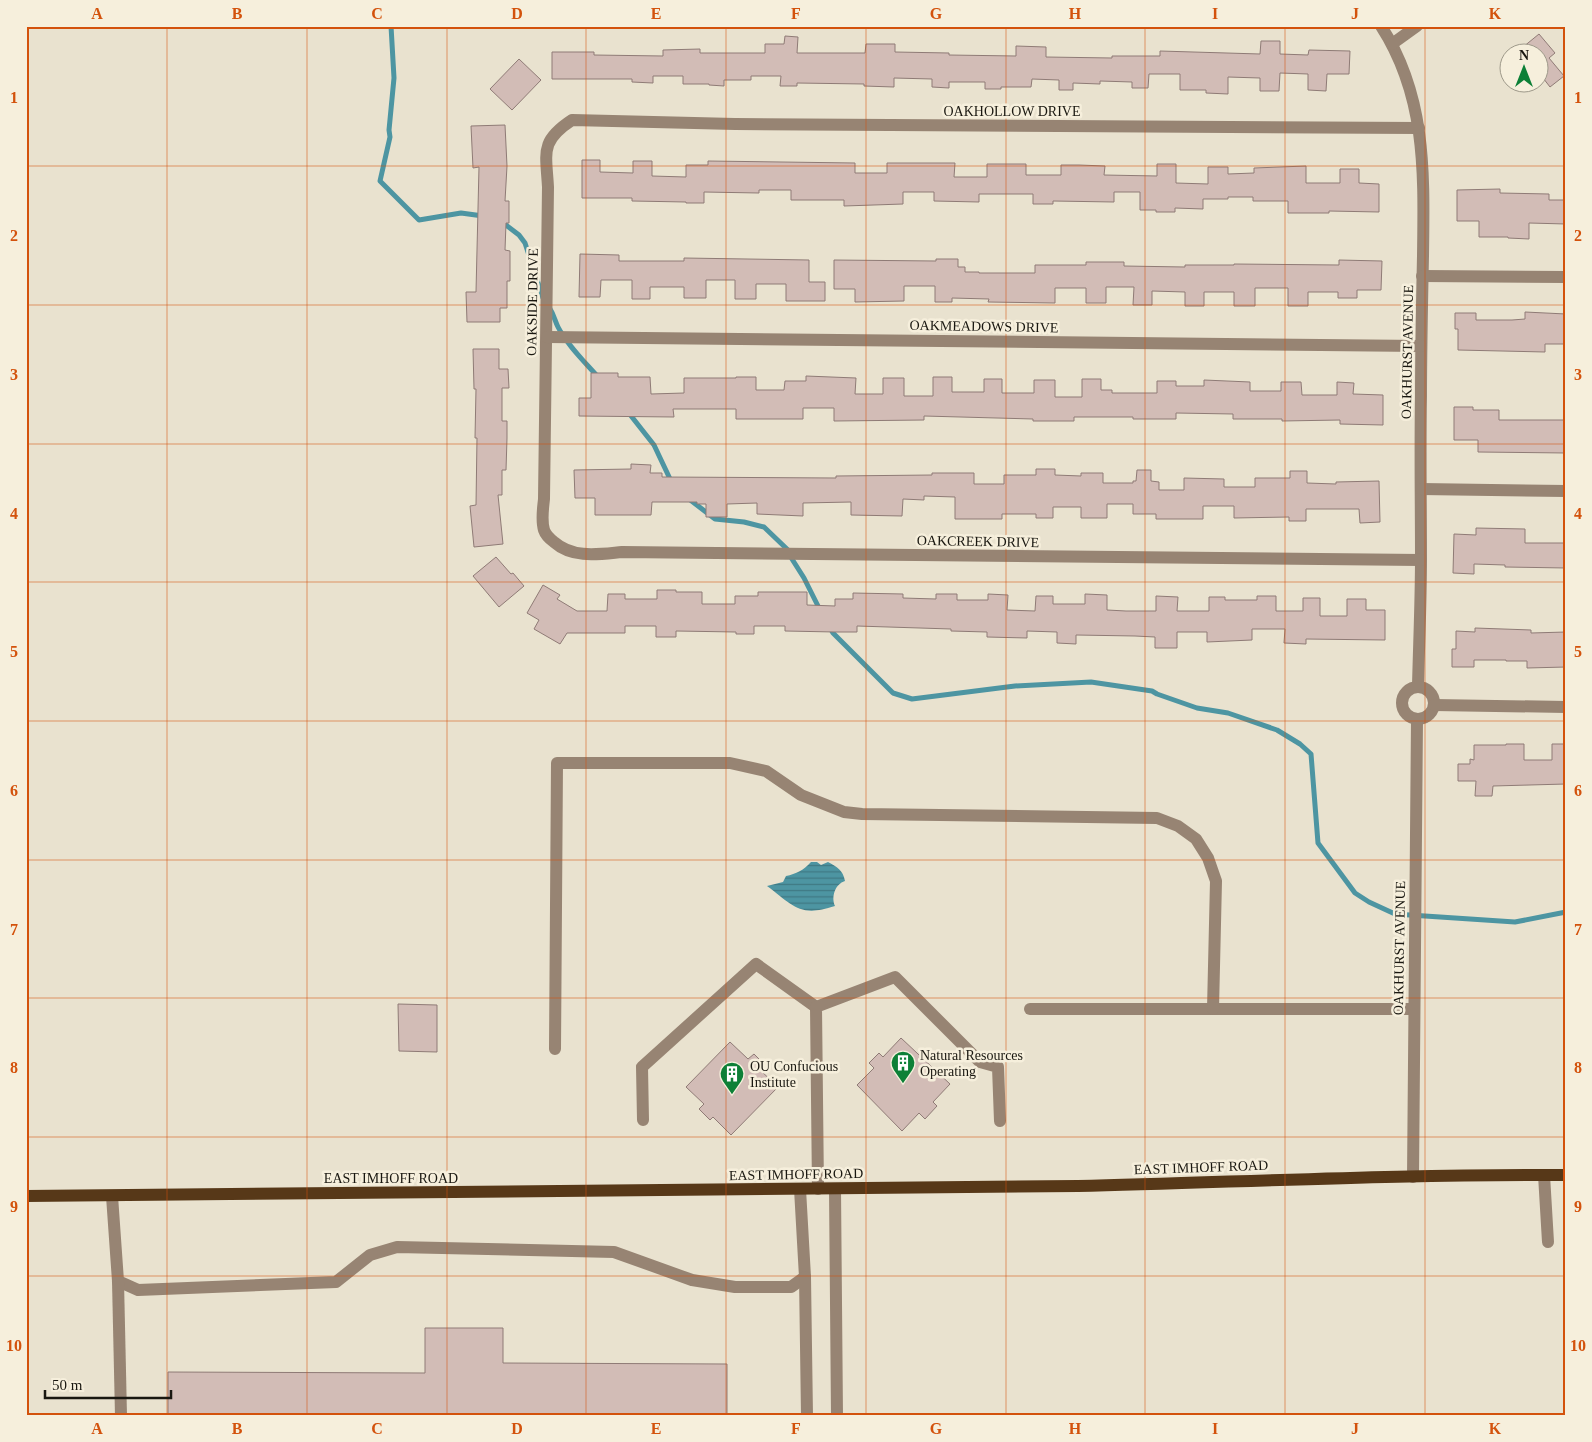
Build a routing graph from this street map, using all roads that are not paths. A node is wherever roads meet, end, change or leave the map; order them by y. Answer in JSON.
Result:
{"nodes":[{"id":1,"x":1381,"y":26,"type":"edge"},
{"id":2,"x":1417,"y":26,"type":"edge"},
{"id":3,"x":1392,"y":44,"type":"junction"},
{"id":4,"x":606,"y":121,"type":"joint"},
{"id":5,"x":1419,"y":128,"type":"junction"},
{"id":6,"x":1422,"y":276,"type":"junction"},
{"id":7,"x":1566,"y":277,"type":"edge"},
{"id":8,"x":548,"y":335,"type":"junction"},
{"id":9,"x":1421,"y":346,"type":"junction"},
{"id":10,"x":1421,"y":489,"type":"junction"},
{"id":11,"x":1566,"y":491,"type":"edge"},
{"id":12,"x":544,"y":529,"type":"joint"},
{"id":13,"x":1421,"y":560,"type":"junction"},
{"id":14,"x":1418,"y":686,"type":"junction"},
{"id":15,"x":1434,"y":705,"type":"junction"},
{"id":16,"x":1566,"y":707,"type":"edge"},
{"id":17,"x":1417,"y":720,"type":"junction"},
{"id":18,"x":816,"y":1007,"type":"junction"},
{"id":19,"x":1030,"y":1009,"type":"dead end"},
{"id":20,"x":1213,"y":1009,"type":"junction"},
{"id":21,"x":1414,"y":1009,"type":"junction"},
{"id":22,"x":555,"y":1048,"type":"dead end"},
{"id":23,"x":642,"y":1120,"type":"dead end"},
{"id":24,"x":1000,"y":1121,"type":"dead end"},
{"id":25,"x":1544,"y":1175,"type":"junction"},
{"id":26,"x":1566,"y":1175,"type":"edge"},
{"id":27,"x":1413,"y":1177,"type":"junction"},
{"id":28,"x":800,"y":1189,"type":"junction"},
{"id":29,"x":818,"y":1189,"type":"junction"},
{"id":30,"x":836,"y":1189,"type":"junction"},
{"id":31,"x":26,"y":1196,"type":"edge"},
{"id":32,"x":112,"y":1196,"type":"junction"},
{"id":33,"x":1548,"y":1242,"type":"dead end"},
{"id":34,"x":805,"y":1277,"type":"junction"},
{"id":35,"x":118,"y":1280,"type":"junction"},
{"id":36,"x":121,"y":1416,"type":"edge"},
{"id":37,"x":807,"y":1416,"type":"edge"},
{"id":38,"x":837,"y":1416,"type":"edge"}],
"edges":[{"from":1,"to":3,"type":"street","name":"OAKHURST AVENUE"},
{"from":2,"to":3,"type":"street"},
{"from":3,"to":5,"type":"street","name":"OAKHURST AVENUE"},
{"from":4,"to":5,"type":"street","name":"OAKHOLLOW DRIVE"},
{"from":4,"to":8,"type":"street","name":"OAKSIDE DRIVE"},
{"from":5,"to":6,"type":"street","name":"OAKHURST AVENUE"},
{"from":6,"to":7,"type":"street"},
{"from":6,"to":9,"type":"street","name":"OAKHURST AVENUE"},
{"from":8,"to":9,"type":"street","name":"OAKMEADOWS DRIVE"},
{"from":8,"to":12,"type":"street","name":"OAKSIDE DRIVE"},
{"from":9,"to":10,"type":"street","name":"OAKHURST AVENUE"},
{"from":10,"to":11,"type":"street"},
{"from":10,"to":13,"type":"street","name":"OAKHURST AVENUE"},
{"from":12,"to":13,"type":"street","name":"OAKCREEK DRIVE"},
{"from":13,"to":14,"type":"street","name":"OAKHURST AVENUE"},
{"from":14,"to":15,"type":"street"},
{"from":14,"to":17,"type":"street"},
{"from":15,"to":16,"type":"street"},
{"from":15,"to":17,"type":"street"},
{"from":17,"to":21,"type":"street","name":"OAKHURST AVENUE"},
{"from":18,"to":23,"type":"street"},
{"from":18,"to":24,"type":"street"},
{"from":18,"to":29,"type":"street"},
{"from":19,"to":20,"type":"street"},
{"from":20,"to":21,"type":"street"},
{"from":20,"to":22,"type":"street"},
{"from":21,"to":27,"type":"street","name":"OAKHURST AVENUE"},
{"from":25,"to":26,"type":"main road","name":"EAST IMHOFF ROAD"},
{"from":25,"to":27,"type":"main road","name":"EAST IMHOFF ROAD"},
{"from":25,"to":33,"type":"street"},
{"from":27,"to":30,"type":"main road","name":"EAST IMHOFF ROAD"},
{"from":28,"to":29,"type":"main road","name":"EAST IMHOFF ROAD"},
{"from":28,"to":32,"type":"main road","name":"EAST IMHOFF ROAD"},
{"from":28,"to":34,"type":"street"},
{"from":29,"to":30,"type":"main road","name":"EAST IMHOFF ROAD"},
{"from":30,"to":38,"type":"street"},
{"from":31,"to":32,"type":"main road","name":"EAST IMHOFF ROAD"},
{"from":32,"to":35,"type":"street"},
{"from":34,"to":35,"type":"street"},
{"from":34,"to":37,"type":"street"},
{"from":35,"to":36,"type":"street"}]}
